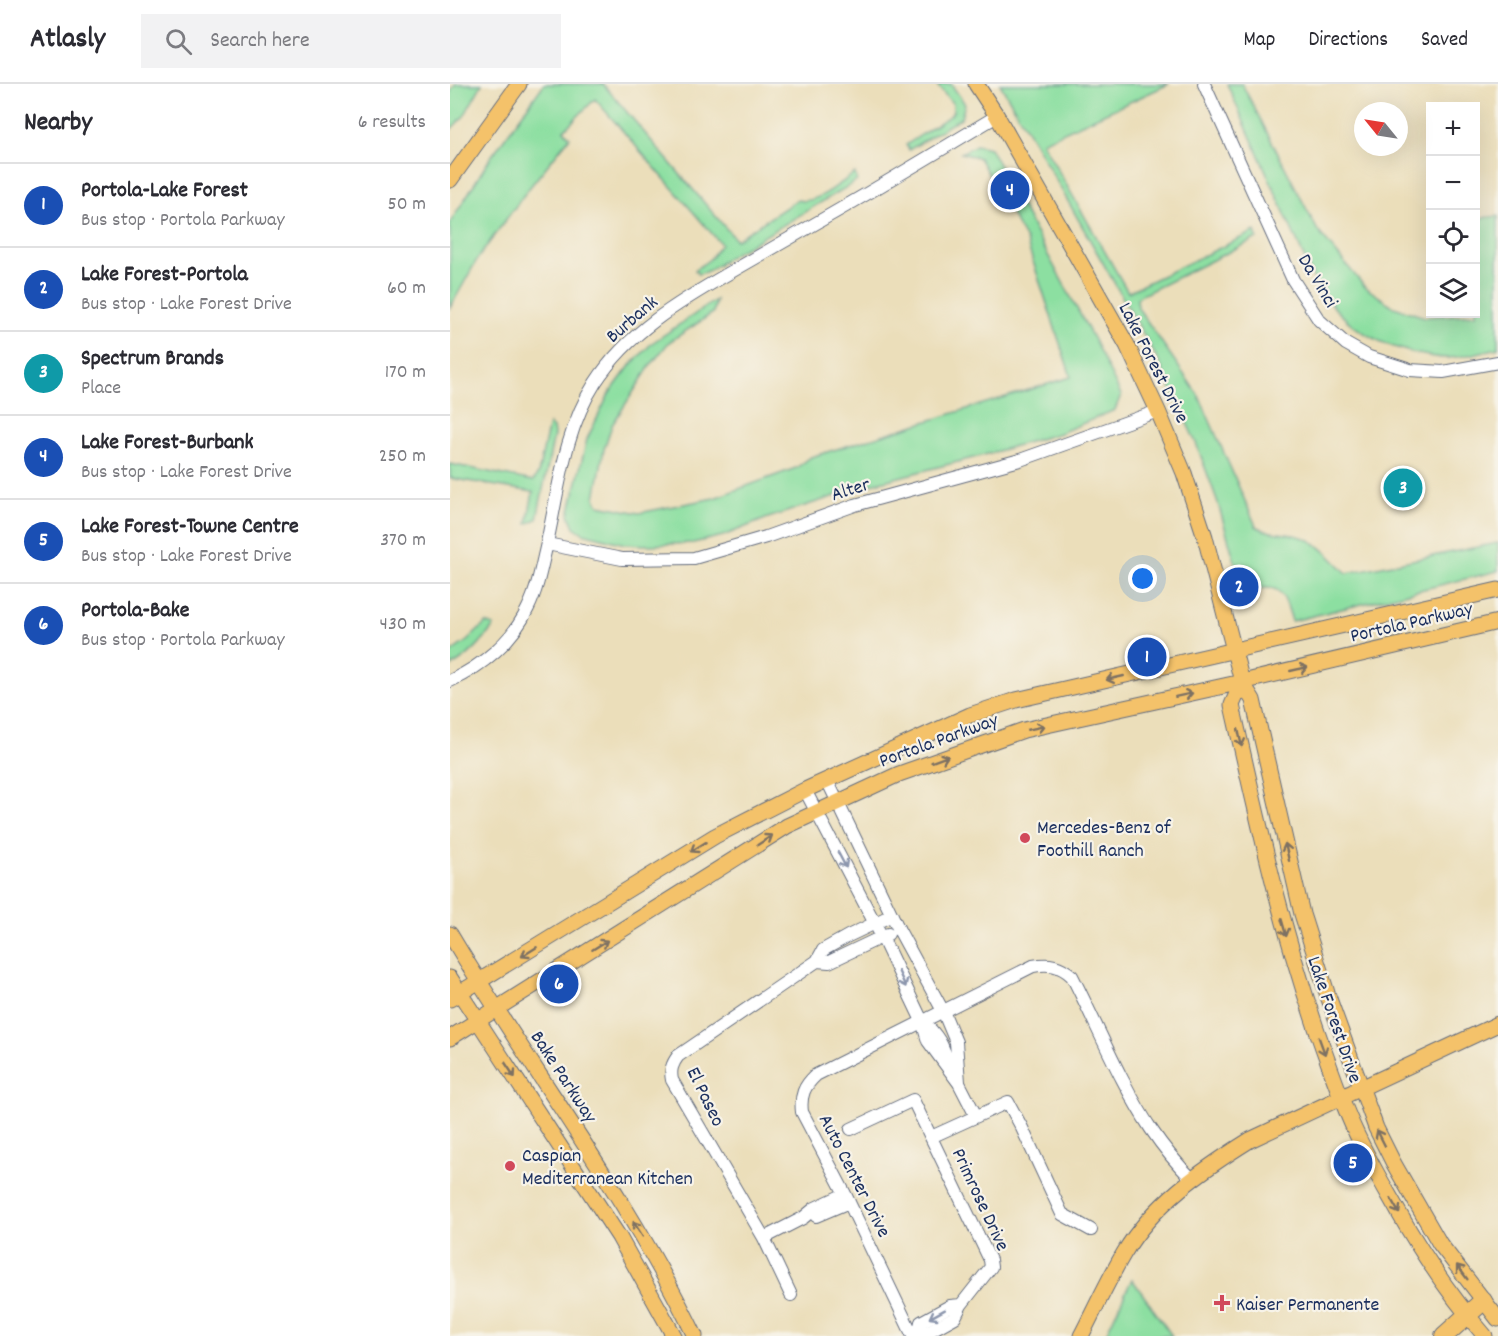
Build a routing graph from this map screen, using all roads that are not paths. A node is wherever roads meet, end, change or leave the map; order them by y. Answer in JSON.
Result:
{"nodes":[{"id":1,"x":519,"y":84,"type":"edge"},
{"id":2,"x":976,"y":84,"type":"edge"},
{"id":3,"x":1204,"y":84,"type":"edge"},
{"id":4,"x":997,"y":116,"type":"junction"},
{"id":5,"x":450,"y":180,"type":"edge"},
{"id":6,"x":1498,"y":362,"type":"edge"},
{"id":7,"x":1158,"y":411,"type":"junction"},
{"id":8,"x":547,"y":544,"type":"junction"},
{"id":9,"x":1498,"y":590,"type":"edge"},
{"id":10,"x":1498,"y":622,"type":"edge"},
{"id":11,"x":1234,"y":651,"type":"junction"},
{"id":12,"x":450,"y":681,"type":"edge"},
{"id":13,"x":1242,"y":682,"type":"junction"},
{"id":14,"x":827,"y":780,"type":"junction"},
{"id":15,"x":804,"y":790,"type":"junction"},
{"id":16,"x":838,"y":802,"type":"junction"},
{"id":17,"x":816,"y":812,"type":"junction"},
{"id":18,"x":892,"y":915,"type":"junction"},
{"id":19,"x":876,"y":923,"type":"junction"},
{"id":20,"x":899,"y":930,"type":"junction"},
{"id":21,"x":450,"y":934,"type":"edge"},
{"id":22,"x":882,"y":937,"type":"junction"},
{"id":23,"x":817,"y":961,"type":"junction"},
{"id":24,"x":450,"y":978,"type":"edge"},
{"id":25,"x":479,"y":983,"type":"junction"},
{"id":26,"x":455,"y":997,"type":"edge"},
{"id":27,"x":497,"y":1009,"type":"junction"},
{"id":28,"x":943,"y":1011,"type":"junction"},
{"id":29,"x":922,"y":1021,"type":"junction"},
{"id":30,"x":477,"y":1022,"type":"junction"},
{"id":31,"x":1498,"y":1024,"type":"edge"},
{"id":32,"x":450,"y":1038,"type":"edge"},
{"id":33,"x":959,"y":1083,"type":"junction"},
{"id":34,"x":1361,"y":1088,"type":"junction"},
{"id":35,"x":1341,"y":1098,"type":"junction"},
{"id":36,"x":976,"y":1116,"type":"junction"},
{"id":37,"x":851,"y":1129,"type":"dead end"},
{"id":38,"x":931,"y":1137,"type":"junction"},
{"id":39,"x":1192,"y":1179,"type":"junction"},
{"id":40,"x":847,"y":1198,"type":"junction"},
{"id":41,"x":1091,"y":1230,"type":"dead end"},
{"id":42,"x":619,"y":1237,"type":"junction"},
{"id":43,"x":764,"y":1238,"type":"junction"},
{"id":44,"x":791,"y":1294,"type":"dead end"},
{"id":45,"x":1483,"y":1300,"type":"junction"},
{"id":46,"x":1467,"y":1315,"type":"junction"},
{"id":47,"x":1498,"y":1319,"type":"edge"},
{"id":48,"x":688,"y":1321,"type":"junction"},
{"id":49,"x":915,"y":1333,"type":"edge"},
{"id":50,"x":674,"y":1336,"type":"edge"},
{"id":51,"x":695,"y":1336,"type":"edge"},
{"id":52,"x":1081,"y":1336,"type":"edge"},
{"id":53,"x":1444,"y":1336,"type":"edge"},
{"id":54,"x":1485,"y":1336,"type":"edge"}],
"edges":[{"from":1,"to":5,"type":"main road"},
{"from":2,"to":4,"type":"main road","name":"Lake Forest Drive"},
{"from":3,"to":6,"type":"street","name":"Da Vinci"},
{"from":4,"to":7,"type":"main road","name":"Lake Forest Drive"},
{"from":4,"to":8,"type":"street","name":"Burbank"},
{"from":7,"to":8,"type":"street","name":"Alter"},
{"from":7,"to":11,"type":"main road","name":"Lake Forest Drive"},
{"from":8,"to":12,"type":"street","name":"Burbank"},
{"from":9,"to":11,"type":"main road","name":"Portola Parkway"},
{"from":13,"to":10,"type":"main road","name":"Portola Parkway","one_way":true},
{"from":11,"to":13,"type":"main road","name":"Lake Forest Drive"},
{"from":11,"to":14,"type":"main road","name":"Portola Parkway","one_way":true},
{"from":16,"to":13,"type":"main road","name":"Portola Parkway","one_way":true},
{"from":34,"to":13,"type":"main road","name":"Lake Forest Drive","one_way":true},
{"from":13,"to":35,"type":"main road","name":"Lake Forest Drive","one_way":true},
{"from":14,"to":15,"type":"main road","name":"Portola Parkway"},
{"from":14,"to":16,"type":"street"},
{"from":15,"to":17,"type":"street"},
{"from":15,"to":25,"type":"main road","name":"Portola Parkway","one_way":true},
{"from":16,"to":17,"type":"main road","name":"Portola Parkway"},
{"from":16,"to":18,"type":"street"},
{"from":17,"to":19,"type":"street","one_way":true},
{"from":27,"to":17,"type":"main road","name":"Portola Parkway","one_way":true},
{"from":18,"to":19,"type":"street","name":"El Paseo"},
{"from":18,"to":20,"type":"street"},
{"from":19,"to":22,"type":"street"},
{"from":19,"to":23,"type":"street","name":"El Paseo"},
{"from":20,"to":22,"type":"street","name":"El Paseo"},
{"from":20,"to":28,"type":"street"},
{"from":21,"to":25,"type":"main road","name":"Bake Parkway"},
{"from":22,"to":23,"type":"street","name":"El Paseo"},
{"from":22,"to":29,"type":"street","one_way":true},
{"from":23,"to":43,"type":"street","name":"El Paseo"},
{"from":24,"to":26,"type":"main road"},
{"from":25,"to":26,"type":"main road","name":"Portola Parkway"},
{"from":25,"to":27,"type":"main road","name":"Bake Parkway"},
{"from":26,"to":30,"type":"main road"},
{"from":27,"to":30,"type":"main road","name":"Portola Parkway"},
{"from":48,"to":27,"type":"main road","name":"Bake Parkway","one_way":true},
{"from":28,"to":29,"type":"street","name":"Auto Center Drive"},
{"from":28,"to":33,"type":"street","name":"Primrose Drive"},
{"from":28,"to":39,"type":"street","name":"Auto Center Drive"},
{"from":29,"to":33,"type":"street","name":"Primrose Drive"},
{"from":29,"to":40,"type":"street","name":"Auto Center Drive"},
{"from":30,"to":32,"type":"main road","name":"Portola Parkway"},
{"from":30,"to":42,"type":"main road","one_way":true},
{"from":31,"to":34,"type":"main road"},
{"from":33,"to":36,"type":"street","name":"Primrose Drive"},
{"from":34,"to":35,"type":"main road"},
{"from":45,"to":34,"type":"main road","name":"Lake Forest Drive","one_way":true},
{"from":35,"to":39,"type":"main road"},
{"from":35,"to":46,"type":"main road","name":"Lake Forest Drive","one_way":true},
{"from":36,"to":38,"type":"street","name":"Primrose Drive"},
{"from":36,"to":41,"type":"street","name":"Primrose Drive"},
{"from":37,"to":38,"type":"street","name":"Primrose Drive"},
{"from":38,"to":49,"type":"street","name":"Primrose Drive"},
{"from":39,"to":52,"type":"main road"},
{"from":40,"to":43,"type":"street"},
{"from":40,"to":49,"type":"street","name":"Auto Center Drive"},
{"from":42,"to":48,"type":"main road"},
{"from":42,"to":50,"type":"main road"},
{"from":43,"to":44,"type":"street","name":"El Paseo"},
{"from":45,"to":46,"type":"highway"},
{"from":45,"to":47,"type":"main road","name":"Lake Forest Drive"},
{"from":46,"to":53,"type":"highway"},
{"from":46,"to":54,"type":"main road","name":"Lake Forest Drive"},
{"from":48,"to":51,"type":"main road","name":"Bake Parkway"}]}
